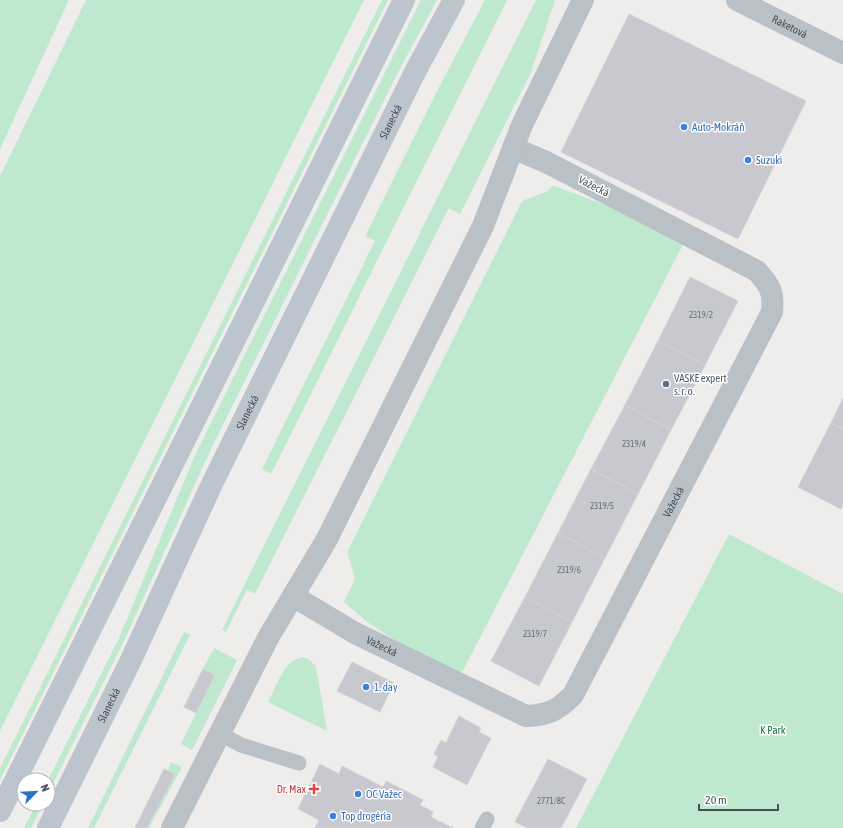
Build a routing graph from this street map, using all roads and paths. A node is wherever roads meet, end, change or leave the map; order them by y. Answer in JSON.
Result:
{"nodes":[{"id":1,"x":404,"y":0,"type":"edge"},
{"id":2,"x":454,"y":0,"type":"edge"},
{"id":3,"x":583,"y":0,"type":"edge"},
{"id":4,"x":736,"y":0,"type":"edge"},
{"id":5,"x":843,"y":53,"type":"edge"},
{"id":6,"x":513,"y":148,"type":"junction"},
{"id":7,"x":293,"y":596,"type":"junction"},
{"id":8,"x":220,"y":734,"type":"junction"},
{"id":9,"x":299,"y":763,"type":"dead end"},
{"id":10,"x":0,"y":812,"type":"edge"},
{"id":11,"x":48,"y":828,"type":"edge"},
{"id":12,"x":172,"y":828,"type":"edge"}],
"edges":[{"from":1,"to":10,"type":"main road"},
{"from":2,"to":11,"type":"main road","name":"Slanecká"},
{"from":3,"to":6,"type":"street"},
{"from":4,"to":5,"type":"street","name":"Raketová"},
{"from":6,"to":7,"type":"street"},
{"from":6,"to":7,"type":"street","name":"Važecká"},
{"from":7,"to":8,"type":"street"},
{"from":8,"to":9,"type":"lane"},
{"from":8,"to":12,"type":"street"}]}
